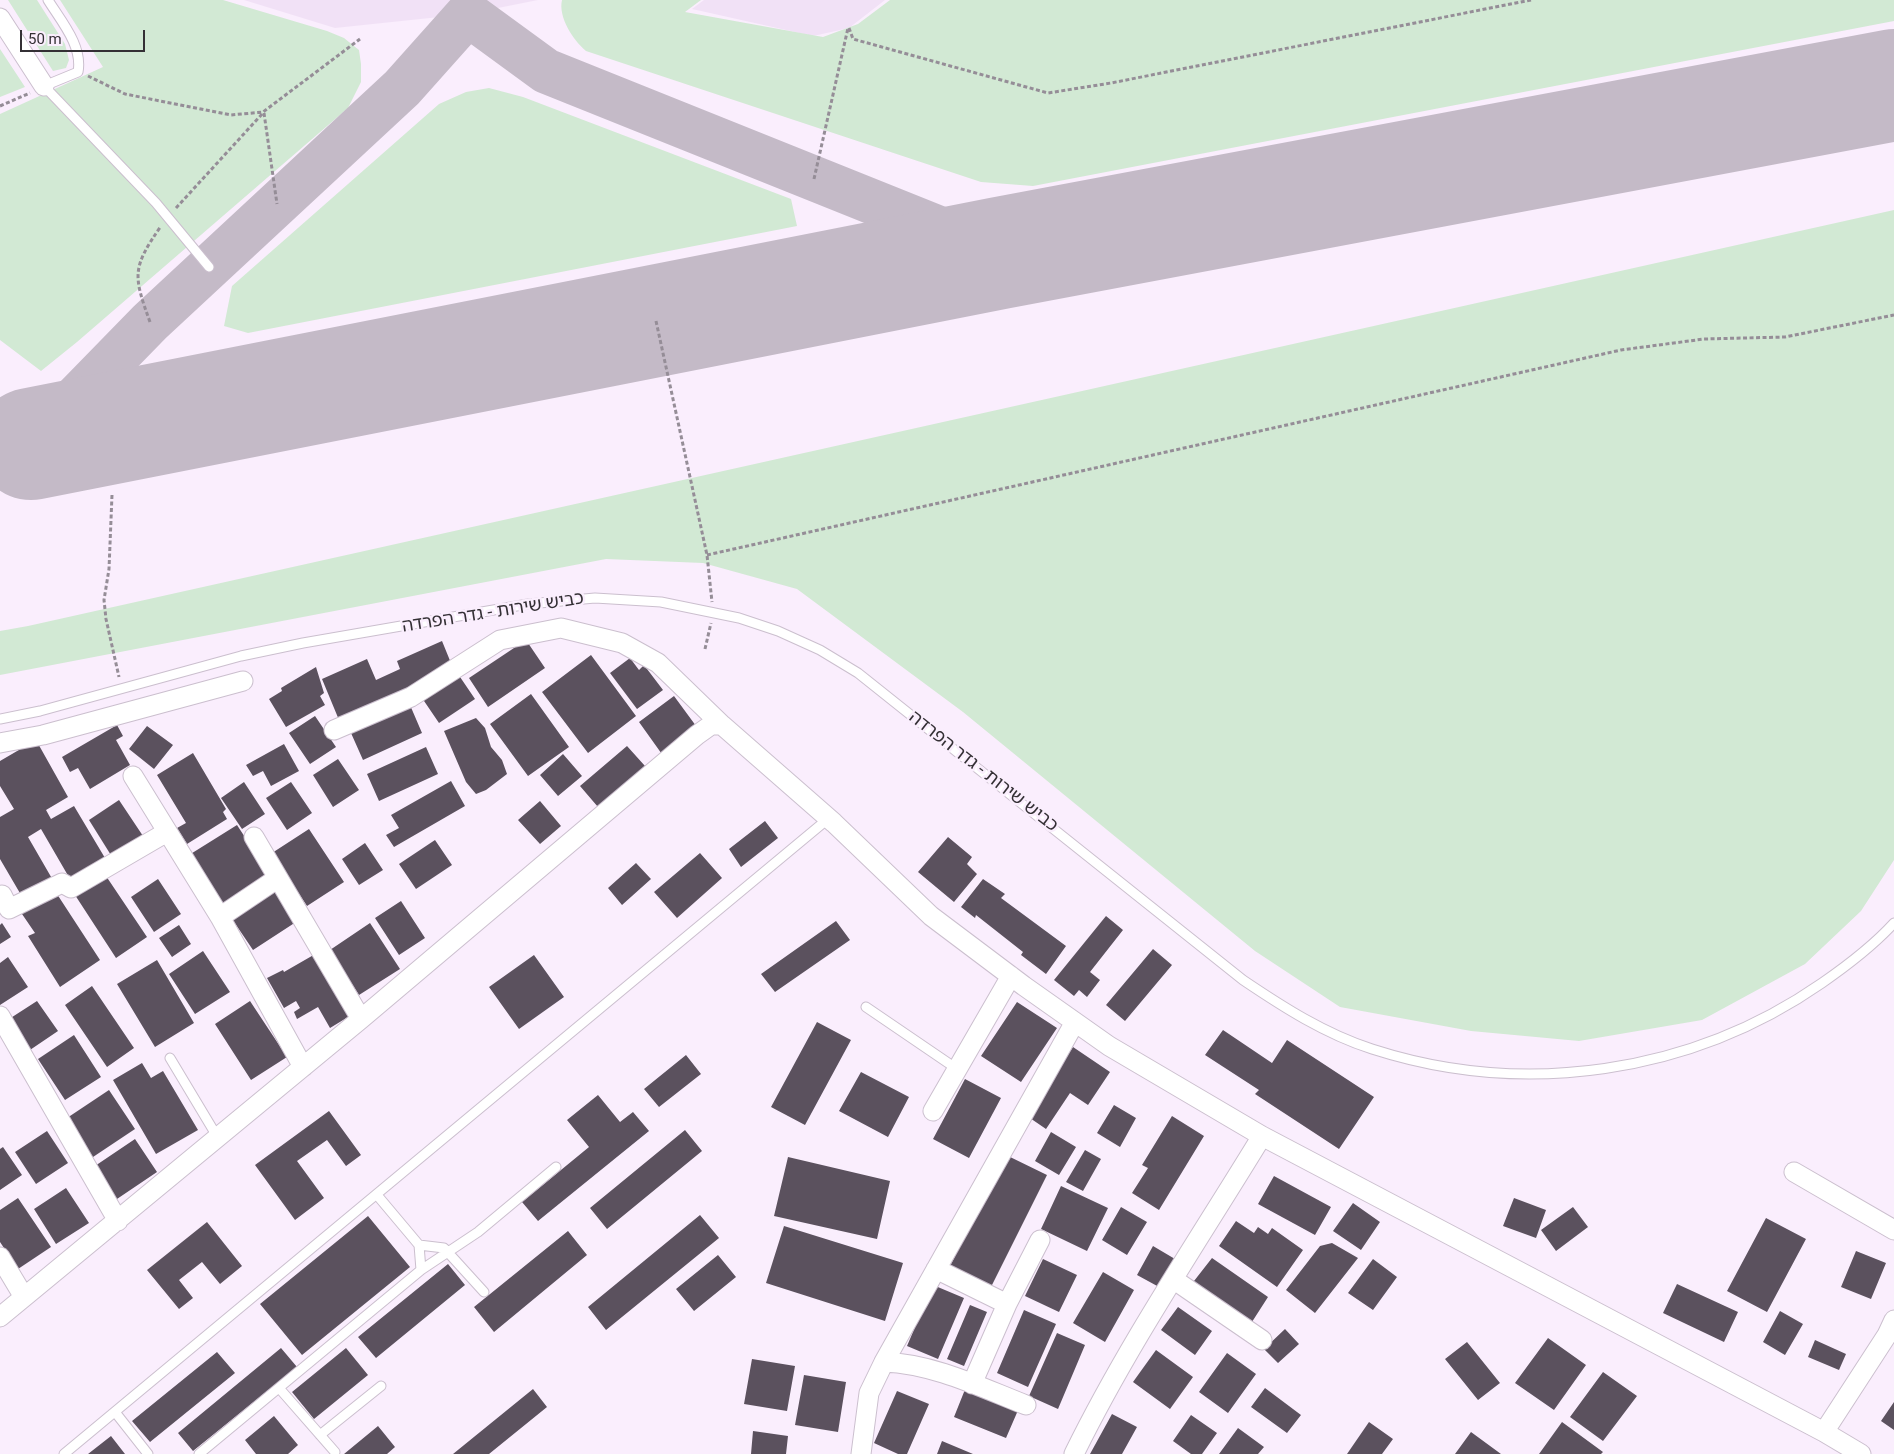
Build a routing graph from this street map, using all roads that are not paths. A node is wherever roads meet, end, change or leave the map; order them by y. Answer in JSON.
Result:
{"nodes":[{"id":1,"x":48,"y":0,"type":"edge"},
{"id":2,"x":0,"y":18,"type":"edge"},
{"id":3,"x":44,"y":86,"type":"junction"},
{"id":4,"x":209,"y":267,"type":"dead end"},
{"id":5,"x":243,"y":681,"type":"dead end"},
{"id":6,"x":0,"y":719,"type":"edge"},
{"id":7,"x":722,"y":725,"type":"junction"},
{"id":8,"x":334,"y":730,"type":"dead end"},
{"id":9,"x":0,"y":742,"type":"edge"},
{"id":10,"x":133,"y":776,"type":"dead end"},
{"id":11,"x":829,"y":818,"type":"junction"},
{"id":12,"x":167,"y":832,"type":"junction"},
{"id":13,"x":254,"y":837,"type":"dead end"},
{"id":14,"x":278,"y":878,"type":"junction"},
{"id":15,"x":0,"y":896,"type":"edge"},
{"id":16,"x":220,"y":916,"type":"junction"},
{"id":17,"x":1894,"y":923,"type":"edge"},
{"id":18,"x":1010,"y":976,"type":"junction"},
{"id":19,"x":866,"y":1007,"type":"dead end"},
{"id":20,"x":0,"y":1016,"type":"edge"},
{"id":21,"x":361,"y":1019,"type":"junction"},
{"id":22,"x":1075,"y":1022,"type":"junction"},
{"id":23,"x":170,"y":1058,"type":"dead end"},
{"id":24,"x":303,"y":1067,"type":"junction"},
{"id":25,"x":957,"y":1069,"type":"junction"},
{"id":26,"x":933,"y":1111,"type":"dead end"},
{"id":27,"x":1262,"y":1136,"type":"junction"},
{"id":28,"x":218,"y":1138,"type":"junction"},
{"id":29,"x":556,"y":1167,"type":"dead end"},
{"id":30,"x":1794,"y":1172,"type":"dead end"},
{"id":31,"x":377,"y":1194,"type":"junction"},
{"id":32,"x":118,"y":1221,"type":"junction"},
{"id":33,"x":1894,"y":1230,"type":"edge"},
{"id":34,"x":1040,"y":1240,"type":"dead end"},
{"id":35,"x":419,"y":1245,"type":"junction"},
{"id":36,"x":448,"y":1252,"type":"junction"},
{"id":37,"x":0,"y":1257,"type":"edge"},
{"id":38,"x":936,"y":1269,"type":"junction"},
{"id":39,"x":421,"y":1270,"type":"junction"},
{"id":40,"x":1173,"y":1279,"type":"junction"},
{"id":41,"x":484,"y":1292,"type":"dead end"},
{"id":42,"x":24,"y":1297,"type":"junction"},
{"id":43,"x":1007,"y":1304,"type":"junction"},
{"id":44,"x":0,"y":1317,"type":"edge"},
{"id":45,"x":1894,"y":1320,"type":"edge"},
{"id":46,"x":1262,"y":1340,"type":"dead end"},
{"id":47,"x":884,"y":1362,"type":"junction"},
{"id":48,"x":972,"y":1384,"type":"junction"},
{"id":49,"x":381,"y":1386,"type":"dead end"},
{"id":50,"x":279,"y":1388,"type":"junction"},
{"id":51,"x":1026,"y":1405,"type":"dead end"},
{"id":52,"x":115,"y":1412,"type":"junction"},
{"id":53,"x":1824,"y":1432,"type":"junction"},
{"id":54,"x":320,"y":1435,"type":"junction"},
{"id":55,"x":335,"y":1452,"type":"dead end"},
{"id":56,"x":1857,"y":1453,"type":"edge"},
{"id":57,"x":64,"y":1454,"type":"edge"},
{"id":58,"x":148,"y":1454,"type":"edge"},
{"id":59,"x":200,"y":1454,"type":"edge"},
{"id":60,"x":861,"y":1454,"type":"edge"},
{"id":61,"x":1074,"y":1454,"type":"edge"}],
"edges":[{"from":1,"to":3,"type":"lane"},
{"from":2,"to":3,"type":"street"},
{"from":3,"to":4,"type":"lane"},
{"from":5,"to":9,"type":"street"},
{"from":6,"to":17,"type":"lane","name":"כביש שירות - גדר הפרדה"},
{"from":7,"to":8,"type":"street"},
{"from":7,"to":11,"type":"street"},
{"from":7,"to":21,"type":"street"},
{"from":10,"to":12,"type":"street"},
{"from":11,"to":18,"type":"street"},
{"from":11,"to":31,"type":"lane"},
{"from":12,"to":15,"type":"street"},
{"from":12,"to":16,"type":"street"},
{"from":13,"to":14,"type":"street"},
{"from":14,"to":16,"type":"street"},
{"from":14,"to":21,"type":"street"},
{"from":16,"to":24,"type":"street"},
{"from":18,"to":22,"type":"street"},
{"from":18,"to":25,"type":"street"},
{"from":19,"to":25,"type":"lane"},
{"from":20,"to":32,"type":"street"},
{"from":21,"to":24,"type":"street"},
{"from":22,"to":27,"type":"street"},
{"from":22,"to":38,"type":"street"},
{"from":23,"to":28,"type":"lane"},
{"from":24,"to":28,"type":"street"},
{"from":25,"to":26,"type":"street"},
{"from":27,"to":40,"type":"street"},
{"from":27,"to":53,"type":"street"},
{"from":28,"to":32,"type":"street"},
{"from":29,"to":36,"type":"lane"},
{"from":30,"to":33,"type":"street"},
{"from":31,"to":35,"type":"lane"},
{"from":31,"to":52,"type":"lane"},
{"from":32,"to":42,"type":"street"},
{"from":34,"to":43,"type":"street"},
{"from":35,"to":36,"type":"lane"},
{"from":35,"to":39,"type":"lane"},
{"from":36,"to":39,"type":"lane"},
{"from":36,"to":41,"type":"lane"},
{"from":37,"to":42,"type":"street"},
{"from":38,"to":43,"type":"street"},
{"from":38,"to":47,"type":"street"},
{"from":39,"to":50,"type":"lane"},
{"from":40,"to":46,"type":"street"},
{"from":40,"to":61,"type":"street"},
{"from":42,"to":44,"type":"street"},
{"from":43,"to":48,"type":"street"},
{"from":45,"to":53,"type":"street"},
{"from":47,"to":48,"type":"street"},
{"from":47,"to":60,"type":"street"},
{"from":48,"to":51,"type":"street"},
{"from":49,"to":54,"type":"lane"},
{"from":50,"to":54,"type":"lane"},
{"from":50,"to":59,"type":"lane"},
{"from":52,"to":57,"type":"lane"},
{"from":52,"to":58,"type":"lane"},
{"from":53,"to":56,"type":"street"},
{"from":54,"to":55,"type":"lane"}]}
